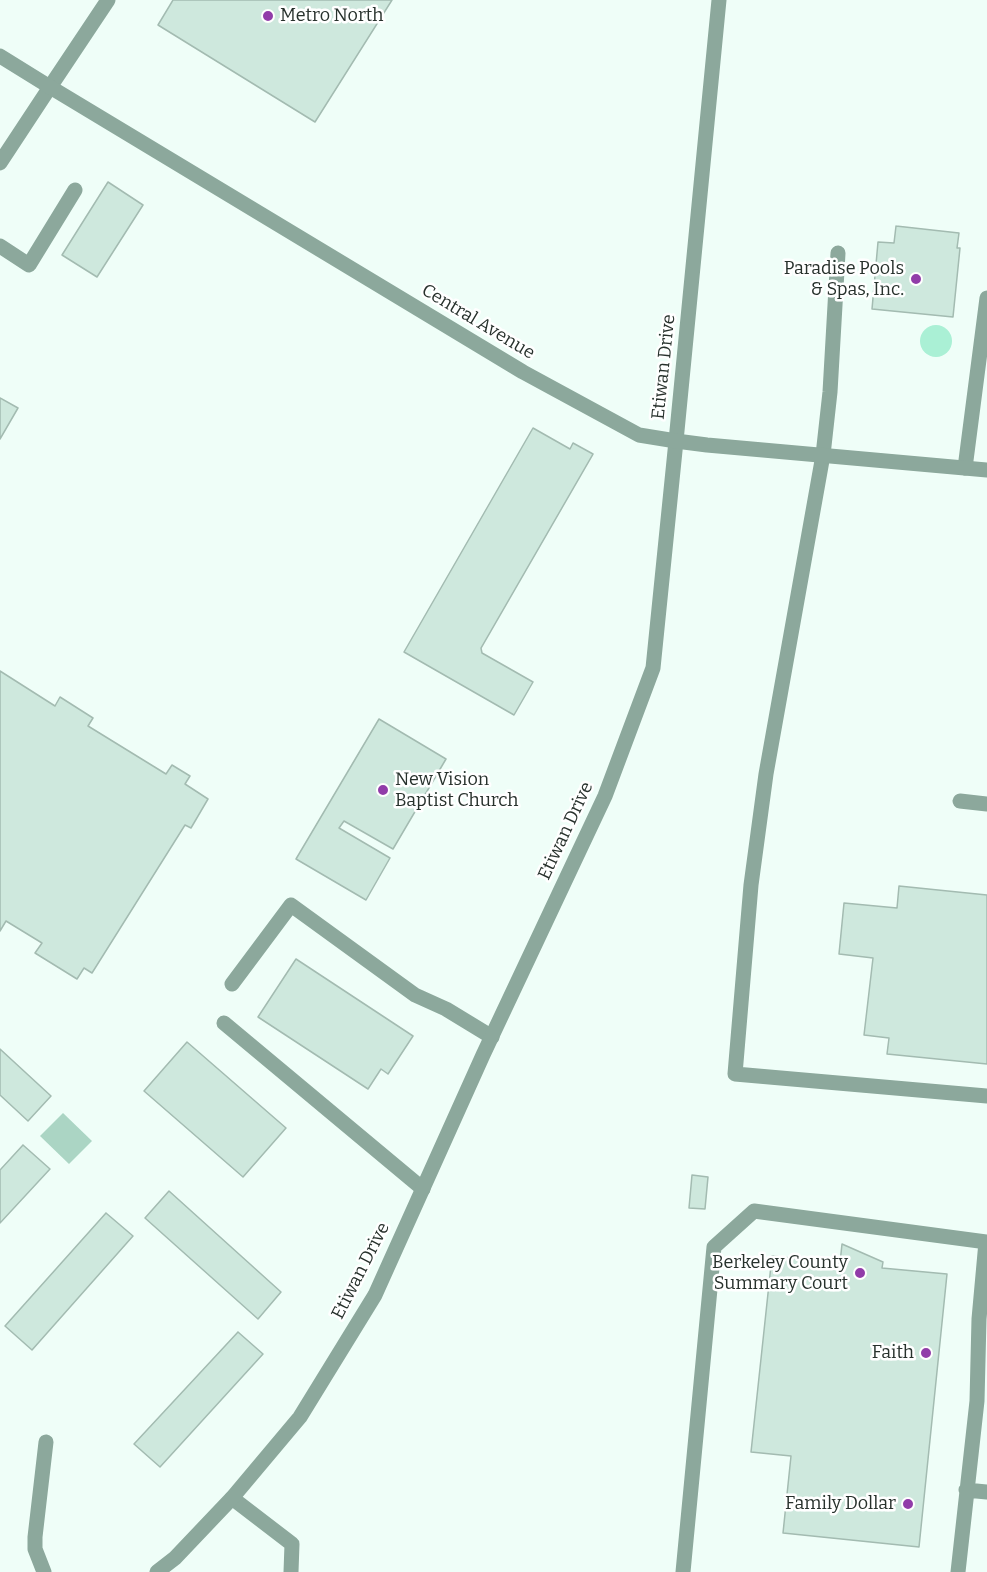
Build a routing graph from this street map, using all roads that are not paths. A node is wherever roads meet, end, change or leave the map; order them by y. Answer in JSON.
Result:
{"nodes":[{"id":1,"x":108,"y":0,"type":"edge"},
{"id":2,"x":719,"y":0,"type":"edge"},
{"id":3,"x":0,"y":56,"type":"edge"},
{"id":4,"x":50,"y":87,"type":"junction"},
{"id":5,"x":2,"y":155,"type":"edge"},
{"id":6,"x":75,"y":190,"type":"dead end"},
{"id":7,"x":0,"y":246,"type":"edge"},
{"id":8,"x":838,"y":253,"type":"dead end"},
{"id":9,"x":987,"y":298,"type":"edge"},
{"id":10,"x":983,"y":358,"type":"edge"},
{"id":11,"x":676,"y":441,"type":"junction"},
{"id":12,"x":823,"y":455,"type":"junction"},
{"id":13,"x":965,"y":468,"type":"junction"},
{"id":14,"x":987,"y":470,"type":"edge"},
{"id":15,"x":960,"y":801,"type":"dead end"},
{"id":16,"x":987,"y":804,"type":"edge"},
{"id":17,"x":232,"y":984,"type":"dead end"},
{"id":18,"x":224,"y":1023,"type":"dead end"},
{"id":19,"x":492,"y":1037,"type":"junction"},
{"id":20,"x":987,"y":1096,"type":"edge"},
{"id":21,"x":423,"y":1190,"type":"junction"},
{"id":22,"x":987,"y":1242,"type":"edge"},
{"id":23,"x":983,"y":1308,"type":"edge"},
{"id":24,"x":982,"y":1402,"type":"edge"},
{"id":25,"x":46,"y":1442,"type":"dead end"},
{"id":26,"x":966,"y":1490,"type":"junction"},
{"id":27,"x":987,"y":1492,"type":"edge"},
{"id":28,"x":232,"y":1498,"type":"junction"},
{"id":29,"x":44,"y":1572,"type":"edge"},
{"id":30,"x":157,"y":1572,"type":"edge"},
{"id":31,"x":291,"y":1572,"type":"edge"},
{"id":32,"x":683,"y":1572,"type":"edge"},
{"id":33,"x":958,"y":1572,"type":"edge"}],
"edges":[{"from":1,"to":4,"type":"street"},
{"from":2,"to":11,"type":"street","name":"Etiwan Drive"},
{"from":3,"to":4,"type":"street","name":"Central Avenue"},
{"from":4,"to":5,"type":"street"},
{"from":4,"to":11,"type":"street","name":"Central Avenue"},
{"from":6,"to":7,"type":"street"},
{"from":8,"to":12,"type":"street"},
{"from":9,"to":10,"type":"street"},
{"from":10,"to":13,"type":"street"},
{"from":11,"to":12,"type":"street","name":"Central Avenue"},
{"from":11,"to":19,"type":"street","name":"Etiwan Drive"},
{"from":12,"to":13,"type":"street","name":"Central Avenue"},
{"from":12,"to":20,"type":"street"},
{"from":13,"to":14,"type":"street","name":"Central Avenue"},
{"from":15,"to":16,"type":"street"},
{"from":17,"to":19,"type":"street"},
{"from":18,"to":21,"type":"street"},
{"from":19,"to":21,"type":"street","name":"Etiwan Drive"},
{"from":21,"to":28,"type":"street","name":"Etiwan Drive"},
{"from":22,"to":23,"type":"street"},
{"from":22,"to":32,"type":"street"},
{"from":23,"to":24,"type":"street"},
{"from":24,"to":26,"type":"street"},
{"from":25,"to":29,"type":"street"},
{"from":26,"to":27,"type":"street"},
{"from":26,"to":33,"type":"street"},
{"from":28,"to":30,"type":"street","name":"Etiwan Drive"},
{"from":28,"to":31,"type":"street"}]}
